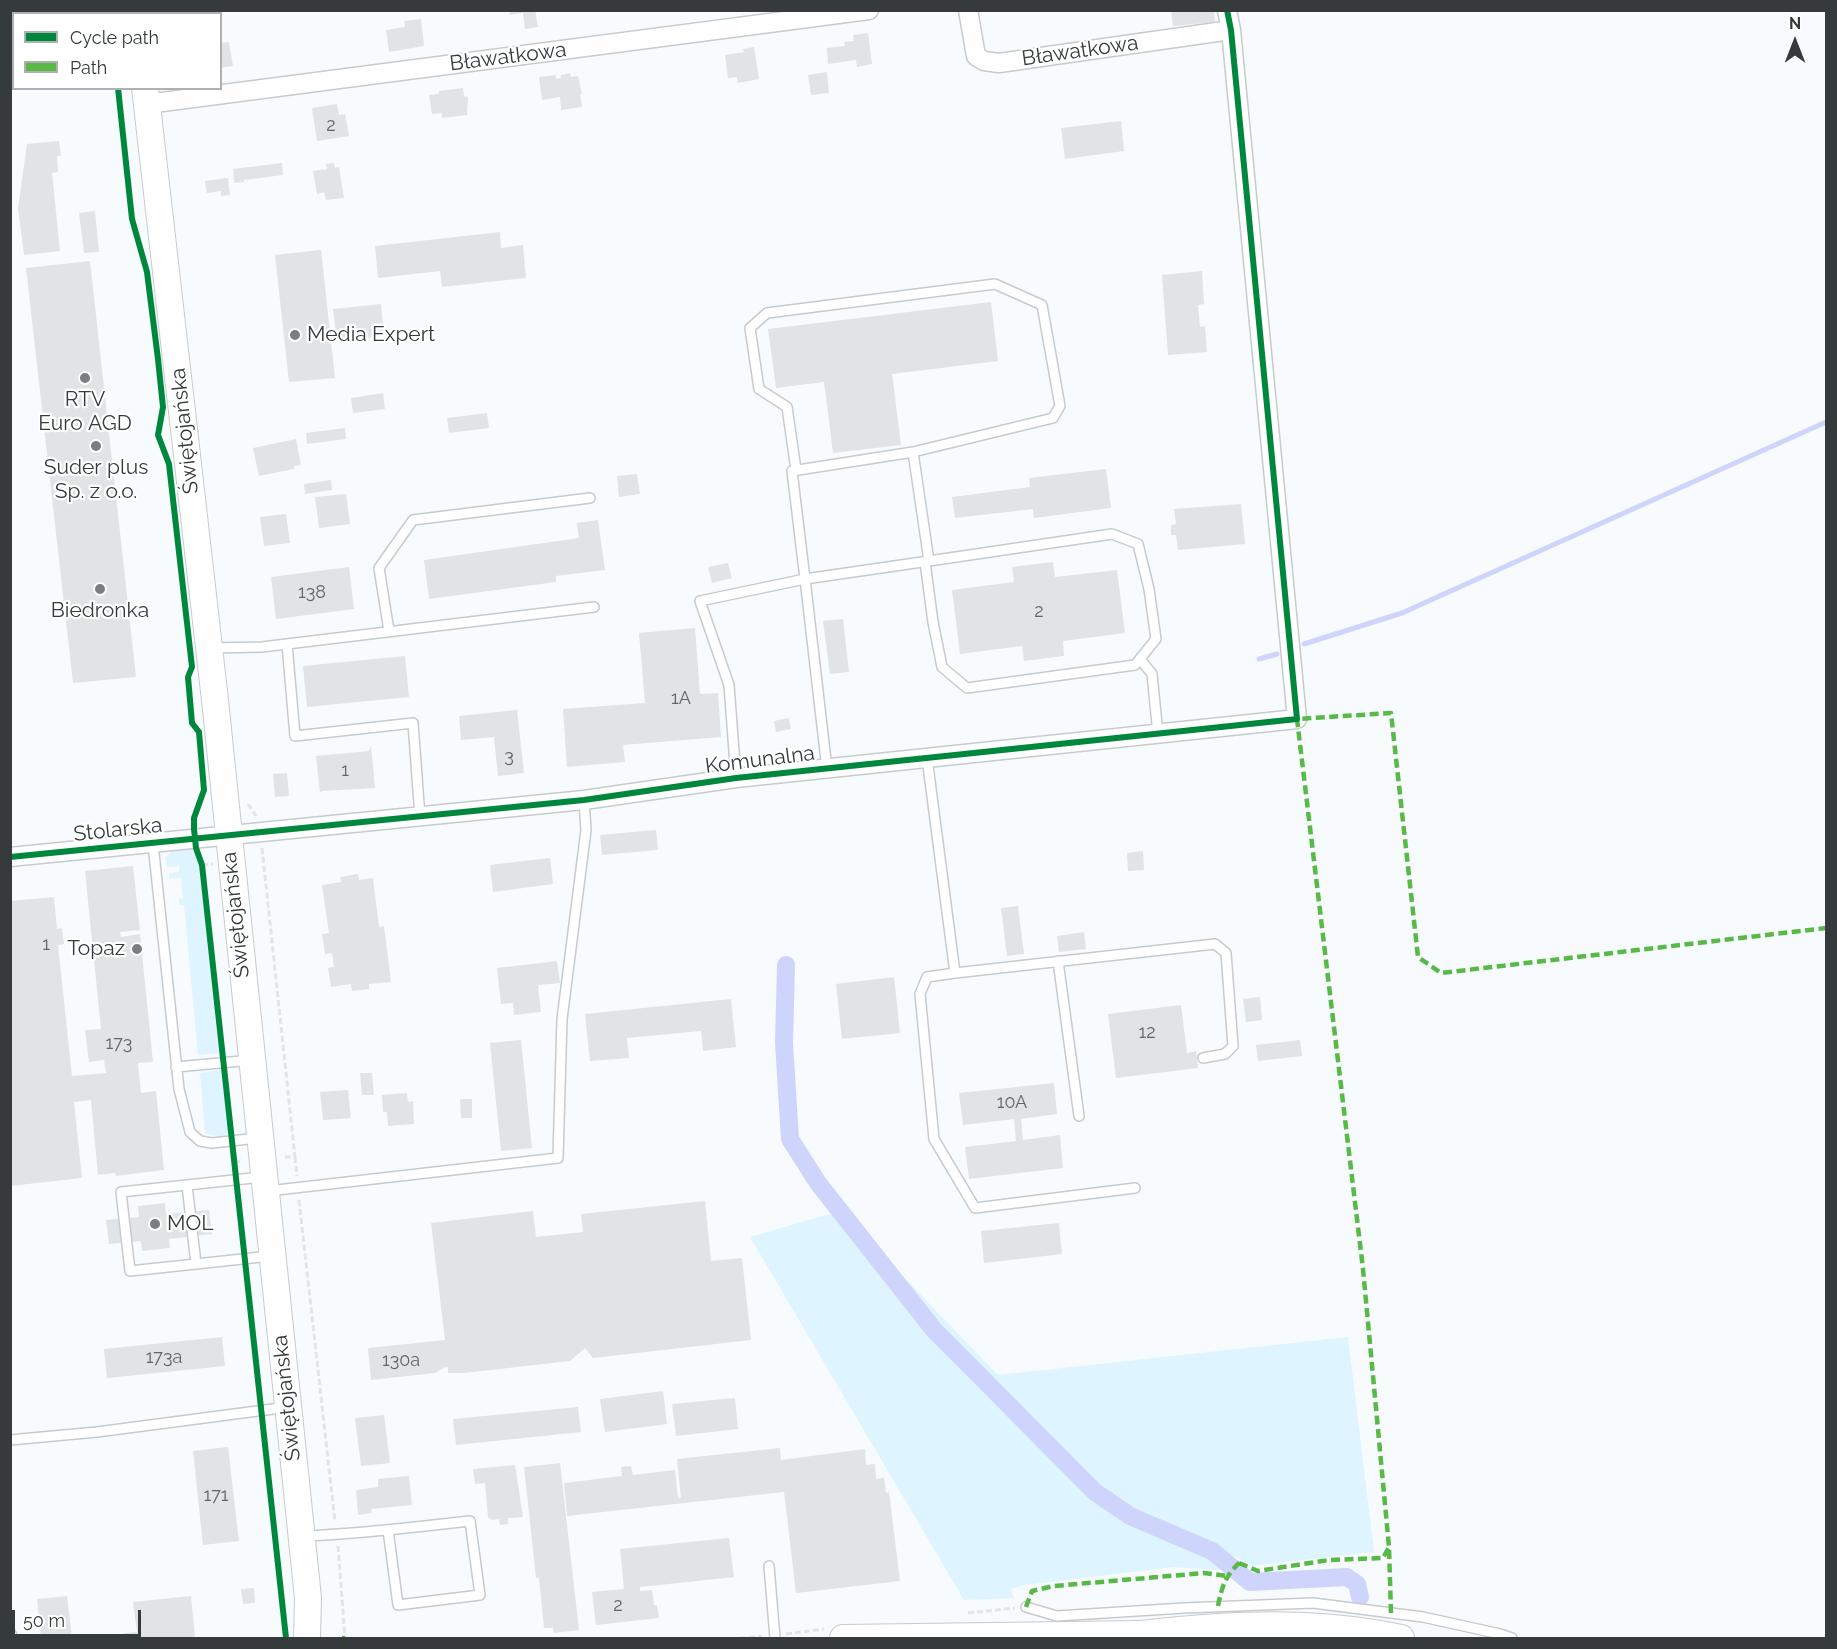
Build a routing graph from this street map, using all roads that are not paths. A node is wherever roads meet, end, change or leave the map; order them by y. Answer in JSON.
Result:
{"nodes":[{"id":1,"x":869,"y":10,"type":"edge"},
{"id":2,"x":969,"y":10,"type":"edge"},
{"id":3,"x":1227,"y":10,"type":"edge"},
{"id":4,"x":1231,"y":30,"type":"junction"},
{"id":5,"x":222,"y":87,"type":"edge"},
{"id":6,"x":196,"y":90,"type":"edge"},
{"id":7,"x":146,"y":96,"type":"edge"},
{"id":8,"x":913,"y":452,"type":"junction"},
{"id":9,"x":796,"y":470,"type":"junction"},
{"id":10,"x":590,"y":498,"type":"dead end"},
{"id":11,"x":927,"y":561,"type":"junction"},
{"id":12,"x":805,"y":579,"type":"junction"},
{"id":13,"x":594,"y":607,"type":"dead end"},
{"id":14,"x":388,"y":632,"type":"junction"},
{"id":15,"x":286,"y":644,"type":"junction"},
{"id":16,"x":209,"y":648,"type":"junction"},
{"id":17,"x":1140,"y":659,"type":"junction"},
{"id":18,"x":1158,"y":734,"type":"junction"},
{"id":19,"x":927,"y":758,"type":"junction"},
{"id":20,"x":827,"y":769,"type":"junction"},
{"id":21,"x":736,"y":778,"type":"junction"},
{"id":22,"x":584,"y":800,"type":"junction"},
{"id":23,"x":420,"y":817,"type":"junction"},
{"id":24,"x":228,"y":836,"type":"junction"},
{"id":25,"x":153,"y":844,"type":"junction"},
{"id":26,"x":10,"y":857,"type":"edge"},
{"id":27,"x":1059,"y":962,"type":"junction"},
{"id":28,"x":955,"y":973,"type":"junction"},
{"id":29,"x":1203,"y":1058,"type":"dead end"},
{"id":30,"x":252,"y":1059,"type":"junction"},
{"id":31,"x":176,"y":1067,"type":"junction"},
{"id":32,"x":1079,"y":1116,"type":"dead end"},
{"id":33,"x":263,"y":1166,"type":"junction"},
{"id":34,"x":187,"y":1185,"type":"junction"},
{"id":35,"x":1135,"y":1188,"type":"dead end"},
{"id":36,"x":273,"y":1256,"type":"junction"},
{"id":37,"x":196,"y":1264,"type":"junction"},
{"id":38,"x":288,"y":1407,"type":"junction"},
{"id":39,"x":10,"y":1440,"type":"edge"},
{"id":40,"x":388,"y":1530,"type":"junction"},
{"id":41,"x":302,"y":1536,"type":"junction"},
{"id":42,"x":768,"y":1566,"type":"dead end"},
{"id":43,"x":308,"y":1598,"type":"junction"},
{"id":44,"x":1026,"y":1607,"type":"dead end"},
{"id":45,"x":10,"y":1632,"type":"edge"},
{"id":46,"x":1139,"y":1634,"type":"junction"},
{"id":47,"x":14,"y":1638,"type":"edge"},
{"id":48,"x":307,"y":1638,"type":"edge"},
{"id":49,"x":324,"y":1638,"type":"edge"},
{"id":50,"x":775,"y":1638,"type":"edge"},
{"id":51,"x":843,"y":1638,"type":"edge"},
{"id":52,"x":1108,"y":1638,"type":"edge"},
{"id":53,"x":1401,"y":1638,"type":"edge"},
{"id":54,"x":1512,"y":1638,"type":"edge"}],
"edges":[{"from":1,"to":5,"type":"street","name":"Bławatkowa"},
{"from":2,"to":4,"type":"street","name":"Bławatkowa"},
{"from":3,"to":4,"type":"street"},
{"from":4,"to":18,"type":"street","name":"Komunalna"},
{"from":6,"to":7,"type":"street","name":"Bławatkowa"},
{"from":7,"to":16,"type":"street","name":"Świętojańska"},
{"from":8,"to":9,"type":"lane"},
{"from":8,"to":9,"type":"lane"},
{"from":8,"to":11,"type":"lane"},
{"from":9,"to":12,"type":"lane"},
{"from":10,"to":14,"type":"lane"},
{"from":11,"to":12,"type":"lane"},
{"from":11,"to":17,"type":"lane"},
{"from":11,"to":17,"type":"lane"},
{"from":12,"to":20,"type":"lane"},
{"from":12,"to":21,"type":"lane"},
{"from":13,"to":14,"type":"lane"},
{"from":14,"to":15,"type":"lane"},
{"from":15,"to":16,"type":"lane"},
{"from":15,"to":23,"type":"lane"},
{"from":16,"to":24,"type":"street","name":"Świętojańska"},
{"from":17,"to":18,"type":"lane"},
{"from":18,"to":19,"type":"street","name":"Komunalna"},
{"from":19,"to":20,"type":"street","name":"Komunalna"},
{"from":19,"to":28,"type":"lane"},
{"from":20,"to":21,"type":"street","name":"Komunalna"},
{"from":21,"to":22,"type":"street","name":"Komunalna"},
{"from":22,"to":23,"type":"street","name":"Komunalna"},
{"from":22,"to":33,"type":"lane"},
{"from":23,"to":24,"type":"street","name":"Komunalna"},
{"from":24,"to":25,"type":"street","name":"Stolarska"},
{"from":24,"to":30,"type":"street","name":"Świętojańska"},
{"from":25,"to":26,"type":"street","name":"Stolarska"},
{"from":25,"to":31,"type":"lane"},
{"from":27,"to":28,"type":"lane"},
{"from":27,"to":29,"type":"lane"},
{"from":27,"to":32,"type":"lane"},
{"from":28,"to":35,"type":"lane"},
{"from":30,"to":31,"type":"lane"},
{"from":30,"to":33,"type":"street","name":"Świętojańska"},
{"from":31,"to":33,"type":"lane"},
{"from":33,"to":34,"type":"lane"},
{"from":33,"to":36,"type":"street","name":"Świętojańska"},
{"from":34,"to":37,"type":"lane"},
{"from":34,"to":37,"type":"lane"},
{"from":36,"to":37,"type":"lane"},
{"from":36,"to":38,"type":"street","name":"Świętojańska"},
{"from":38,"to":39,"type":"lane"},
{"from":38,"to":41,"type":"street","name":"Świętojańska"},
{"from":40,"to":40,"type":"lane"},
{"from":40,"to":41,"type":"lane"},
{"from":41,"to":43,"type":"street","name":"Świętojańska"},
{"from":42,"to":50,"type":"lane"},
{"from":43,"to":48,"type":"street","name":"Świętojańska"},
{"from":43,"to":49,"type":"street","name":"Świętojańska"},
{"from":44,"to":54,"type":"lane"},
{"from":45,"to":47,"type":"lane"},
{"from":46,"to":51,"type":"street"},
{"from":46,"to":52,"type":"street"},
{"from":46,"to":53,"type":"street"}]}
